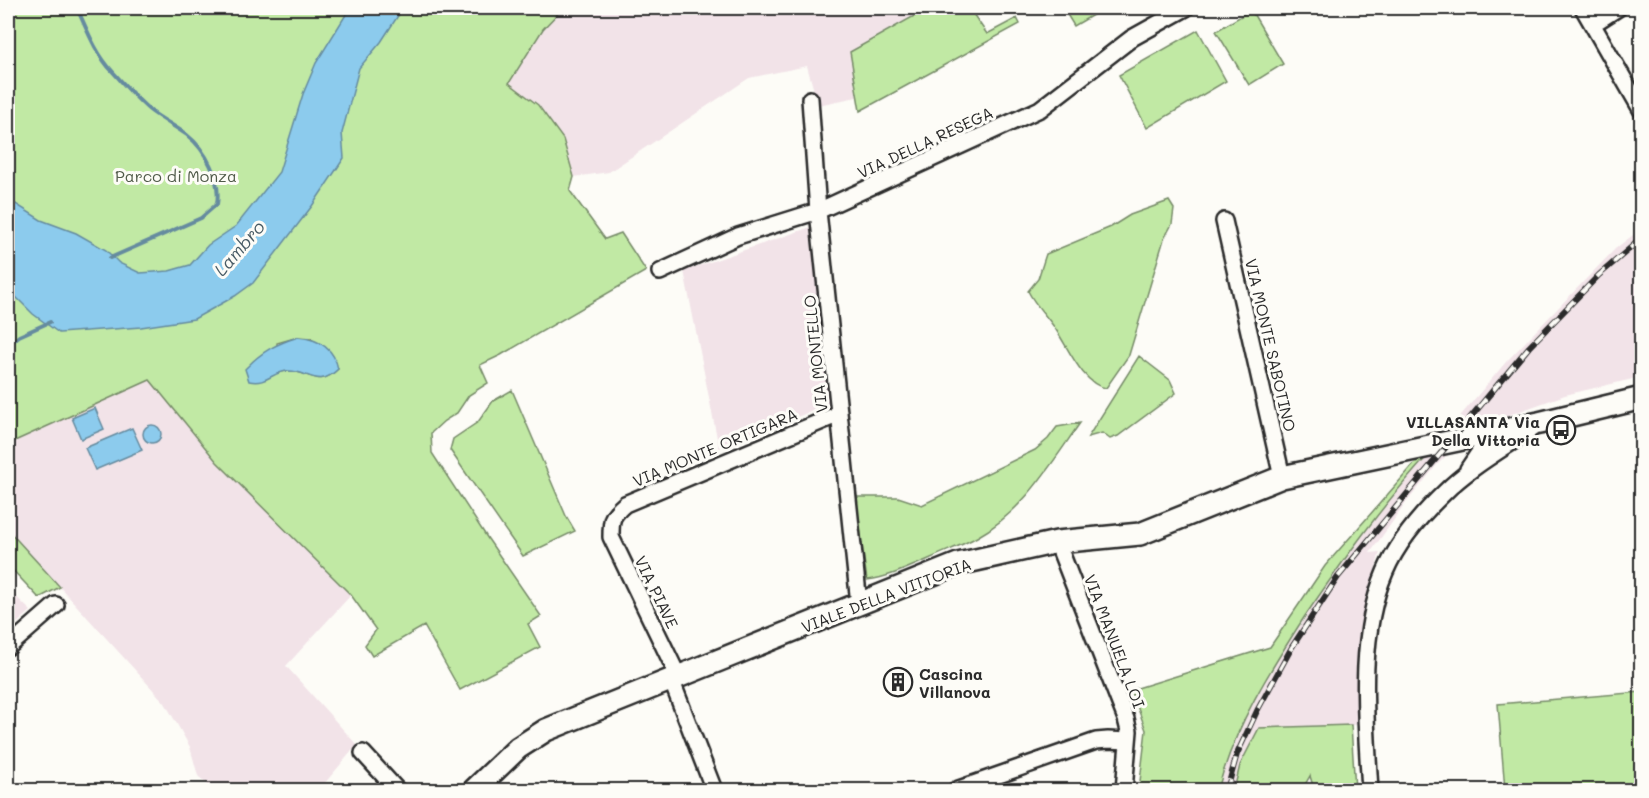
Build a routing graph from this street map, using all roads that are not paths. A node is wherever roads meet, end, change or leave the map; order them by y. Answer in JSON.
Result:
{"nodes":[{"id":1,"x":1186,"y":8,"type":"edge"},
{"id":2,"x":1583,"y":8,"type":"edge"},
{"id":3,"x":1618,"y":8,"type":"edge"},
{"id":4,"x":1593,"y":24,"type":"junction"},
{"id":5,"x":1638,"y":95,"type":"edge"},
{"id":6,"x":810,"y":99,"type":"dead end"},
{"id":7,"x":1641,"y":111,"type":"edge"},
{"id":8,"x":818,"y":211,"type":"junction"},
{"id":9,"x":1224,"y":221,"type":"dead end"},
{"id":10,"x":660,"y":272,"type":"dead end"},
{"id":11,"x":1641,"y":398,"type":"edge"},
{"id":12,"x":839,"y":414,"type":"junction"},
{"id":13,"x":1539,"y":423,"type":"junction"},
{"id":14,"x":1493,"y":432,"type":"junction"},
{"id":15,"x":1463,"y":476,"type":"junction"},
{"id":16,"x":1282,"y":477,"type":"junction"},
{"id":17,"x":611,"y":521,"type":"joint"},
{"id":18,"x":1058,"y":542,"type":"junction"},
{"id":19,"x":859,"y":604,"type":"junction"},
{"id":20,"x":56,"y":605,"type":"dead end"},
{"id":21,"x":8,"y":647,"type":"edge"},
{"id":22,"x":674,"y":678,"type":"junction"},
{"id":23,"x":1128,"y":741,"type":"junction"},
{"id":24,"x":363,"y":753,"type":"dead end"},
{"id":25,"x":397,"y":790,"type":"edge"},
{"id":26,"x":474,"y":790,"type":"edge"},
{"id":27,"x":714,"y":790,"type":"edge"},
{"id":28,"x":956,"y":790,"type":"edge"},
{"id":29,"x":1124,"y":790,"type":"edge"},
{"id":30,"x":1370,"y":790,"type":"edge"}],
"edges":[{"from":1,"to":8,"type":"street","name":"VIA DELLA RESEGA"},
{"from":2,"to":4,"type":"street"},
{"from":3,"to":4,"type":"street"},
{"from":4,"to":5,"type":"street"},
{"from":5,"to":7,"type":"street"},
{"from":6,"to":8,"type":"street","name":"VIA MONTELLO"},
{"from":8,"to":10,"type":"street","name":"VIA DELLA RESEGA"},
{"from":8,"to":12,"type":"street","name":"VIA MONTELLO"},
{"from":9,"to":16,"type":"street","name":"VIA MONTE SABOTINO"},
{"from":11,"to":13,"type":"street","name":"VIALE DELLA VITTORIA"},
{"from":12,"to":17,"type":"street","name":"VIA MONTE ORTIGARA"},
{"from":12,"to":19,"type":"street","name":"VIA MONTELLO"},
{"from":13,"to":14,"type":"street","name":"VIALE DELLA VITTORIA"},
{"from":13,"to":15,"type":"street"},
{"from":14,"to":15,"type":"street"},
{"from":14,"to":16,"type":"street","name":"VIALE DELLA VITTORIA"},
{"from":15,"to":30,"type":"street"},
{"from":16,"to":18,"type":"street","name":"VIALE DELLA VITTORIA"},
{"from":17,"to":22,"type":"street","name":"VIA PIAVE"},
{"from":18,"to":19,"type":"street","name":"VIALE DELLA VITTORIA"},
{"from":18,"to":23,"type":"street","name":"VIA MANUELA LOI"},
{"from":19,"to":22,"type":"street","name":"VIALE DELLA VITTORIA"},
{"from":20,"to":21,"type":"street"},
{"from":22,"to":26,"type":"street","name":"VIALE DELLA VITTORIA"},
{"from":22,"to":27,"type":"street","name":"VIA PIAVE"},
{"from":23,"to":28,"type":"street"},
{"from":23,"to":29,"type":"street","name":"VIA MANUELA LOI"},
{"from":24,"to":25,"type":"street"}]}
